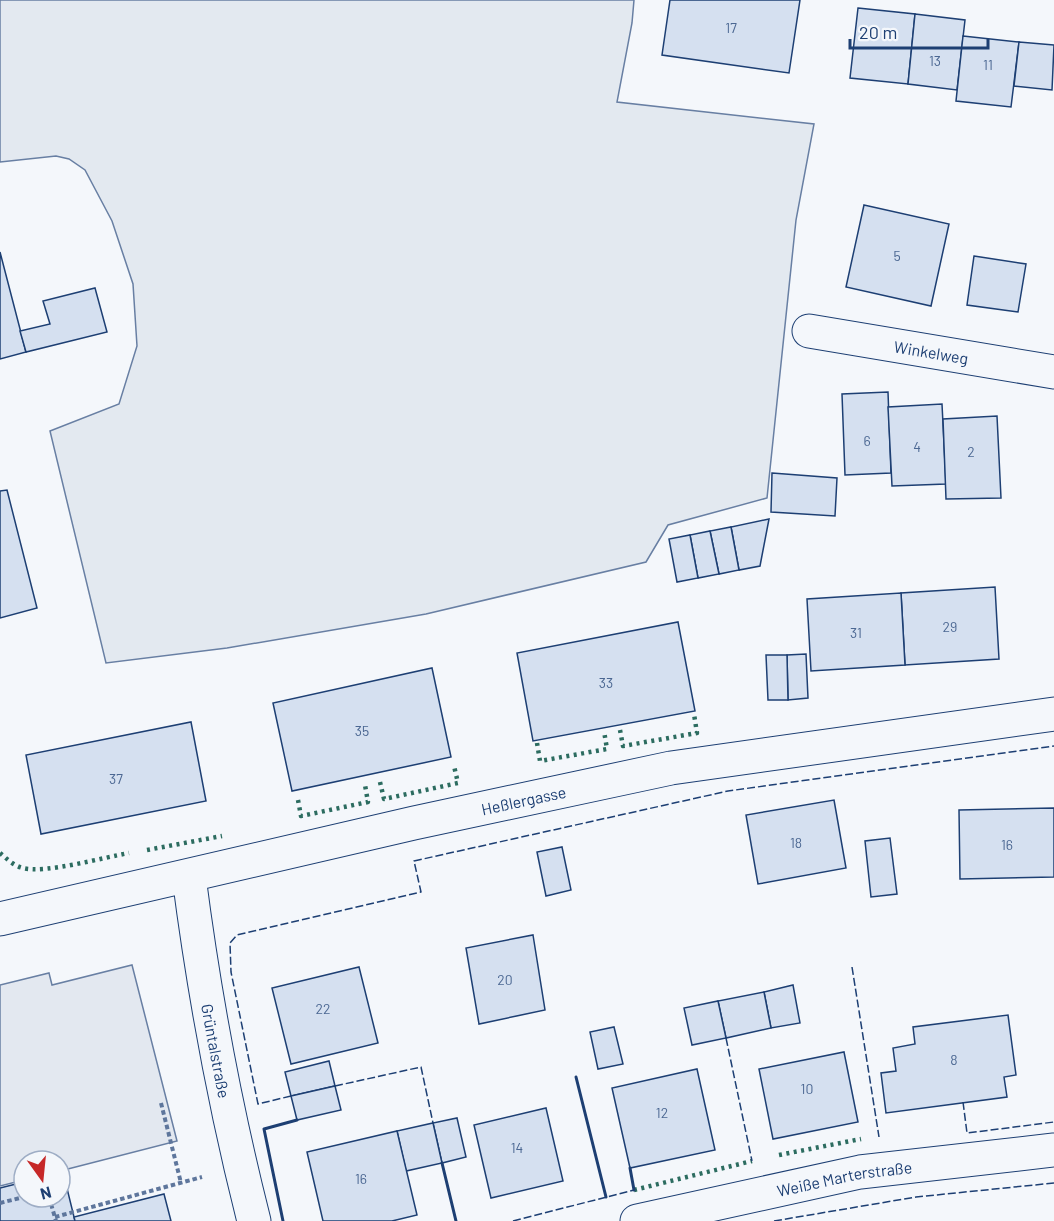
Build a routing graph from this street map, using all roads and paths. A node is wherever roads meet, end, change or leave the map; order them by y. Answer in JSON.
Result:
{"nodes":[{"id":1,"x":809,"y":331,"type":"dead end"},
{"id":2,"x":1054,"y":372,"type":"edge"},
{"id":3,"x":1054,"y":714,"type":"edge"},
{"id":4,"x":189,"y":877,"type":"junction"},
{"id":5,"x":0,"y":919,"type":"edge"},
{"id":6,"x":161,"y":1103,"type":"dead end"},
{"id":7,"x":1054,"y":1150,"type":"edge"},
{"id":8,"x":240,"y":1167,"type":"junction"},
{"id":9,"x":182,"y":1183,"type":"junction"},
{"id":10,"x":55,"y":1219,"type":"edge"},
{"id":11,"x":254,"y":1221,"type":"edge"},
{"id":12,"x":637,"y":1221,"type":"edge"}],
"edges":[{"from":1,"to":2,"type":"street","name":"Winkelweg"},
{"from":3,"to":4,"type":"street","name":"Heßlergasse"},
{"from":4,"to":5,"type":"street","name":"Heßlergasse"},
{"from":4,"to":8,"type":"street","name":"Grüntalstraße"},
{"from":6,"to":9,"type":"path"},
{"from":7,"to":12,"type":"street","name":"Weiße Marterstraße"},
{"from":8,"to":9,"type":"path"},
{"from":8,"to":11,"type":"street","name":"Grüntalstraße"},
{"from":9,"to":10,"type":"path"}]}
